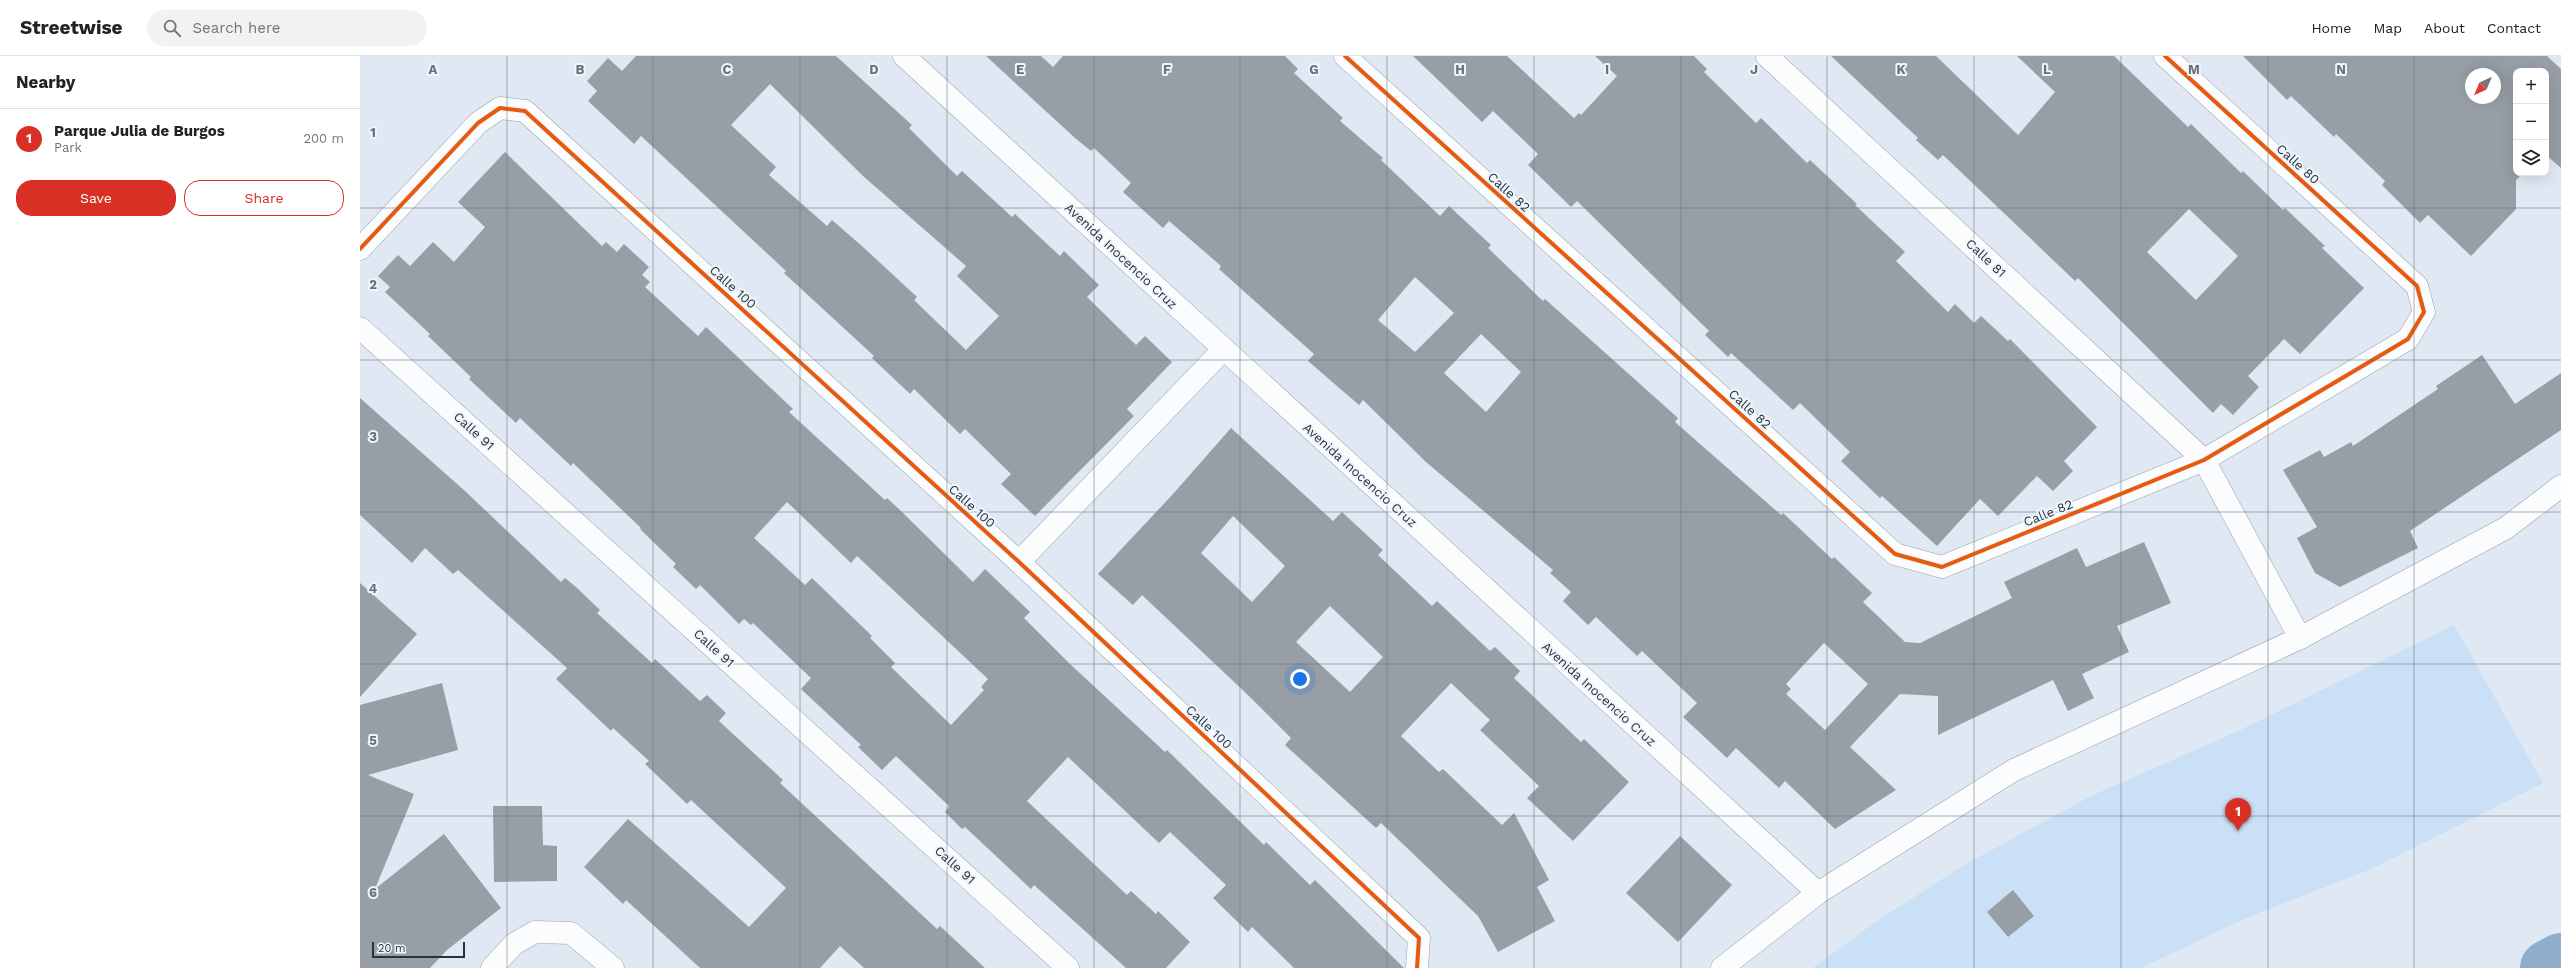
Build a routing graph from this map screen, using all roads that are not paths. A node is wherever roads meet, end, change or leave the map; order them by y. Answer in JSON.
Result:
{"nodes":[{"id":1,"x":904,"y":56,"type":"edge"},
{"id":2,"x":1345,"y":56,"type":"edge"},
{"id":3,"x":1767,"y":56,"type":"edge"},
{"id":4,"x":2165,"y":56,"type":"edge"},
{"id":5,"x":360,"y":249,"type":"edge"},
{"id":6,"x":2417,"y":286,"type":"joint"},
{"id":7,"x":360,"y":328,"type":"edge"},
{"id":8,"x":1223,"y":350,"type":"junction"},
{"id":9,"x":2204,"y":460,"type":"junction"},
{"id":10,"x":2561,"y":486,"type":"edge"},
{"id":11,"x":1019,"y":562,"type":"junction"},
{"id":12,"x":2300,"y":638,"type":"junction"},
{"id":13,"x":1818,"y":894,"type":"junction"},
{"id":14,"x":492,"y":968,"type":"edge"},
{"id":15,"x":613,"y":968,"type":"edge"},
{"id":16,"x":1068,"y":968,"type":"edge"},
{"id":17,"x":1417,"y":968,"type":"edge"},
{"id":18,"x":1722,"y":968,"type":"edge"}],
"edges":[{"from":1,"to":8,"type":"street","name":"Avenida Inocencio Cruz"},
{"from":2,"to":9,"type":"street","name":"Calle 82"},
{"from":3,"to":9,"type":"street","name":"Calle 81"},
{"from":4,"to":6,"type":"street","name":"Calle 80"},
{"from":5,"to":11,"type":"street","name":"Calle 100"},
{"from":6,"to":9,"type":"street","name":"Calle 82"},
{"from":7,"to":16,"type":"street","name":"Calle 91"},
{"from":8,"to":11,"type":"street"},
{"from":8,"to":13,"type":"street","name":"Avenida Inocencio Cruz"},
{"from":9,"to":12,"type":"street","name":"Calle 81"},
{"from":10,"to":12,"type":"street"},
{"from":11,"to":17,"type":"street","name":"Calle 100"},
{"from":12,"to":13,"type":"street"},
{"from":13,"to":18,"type":"street"},
{"from":14,"to":15,"type":"street"}]}
